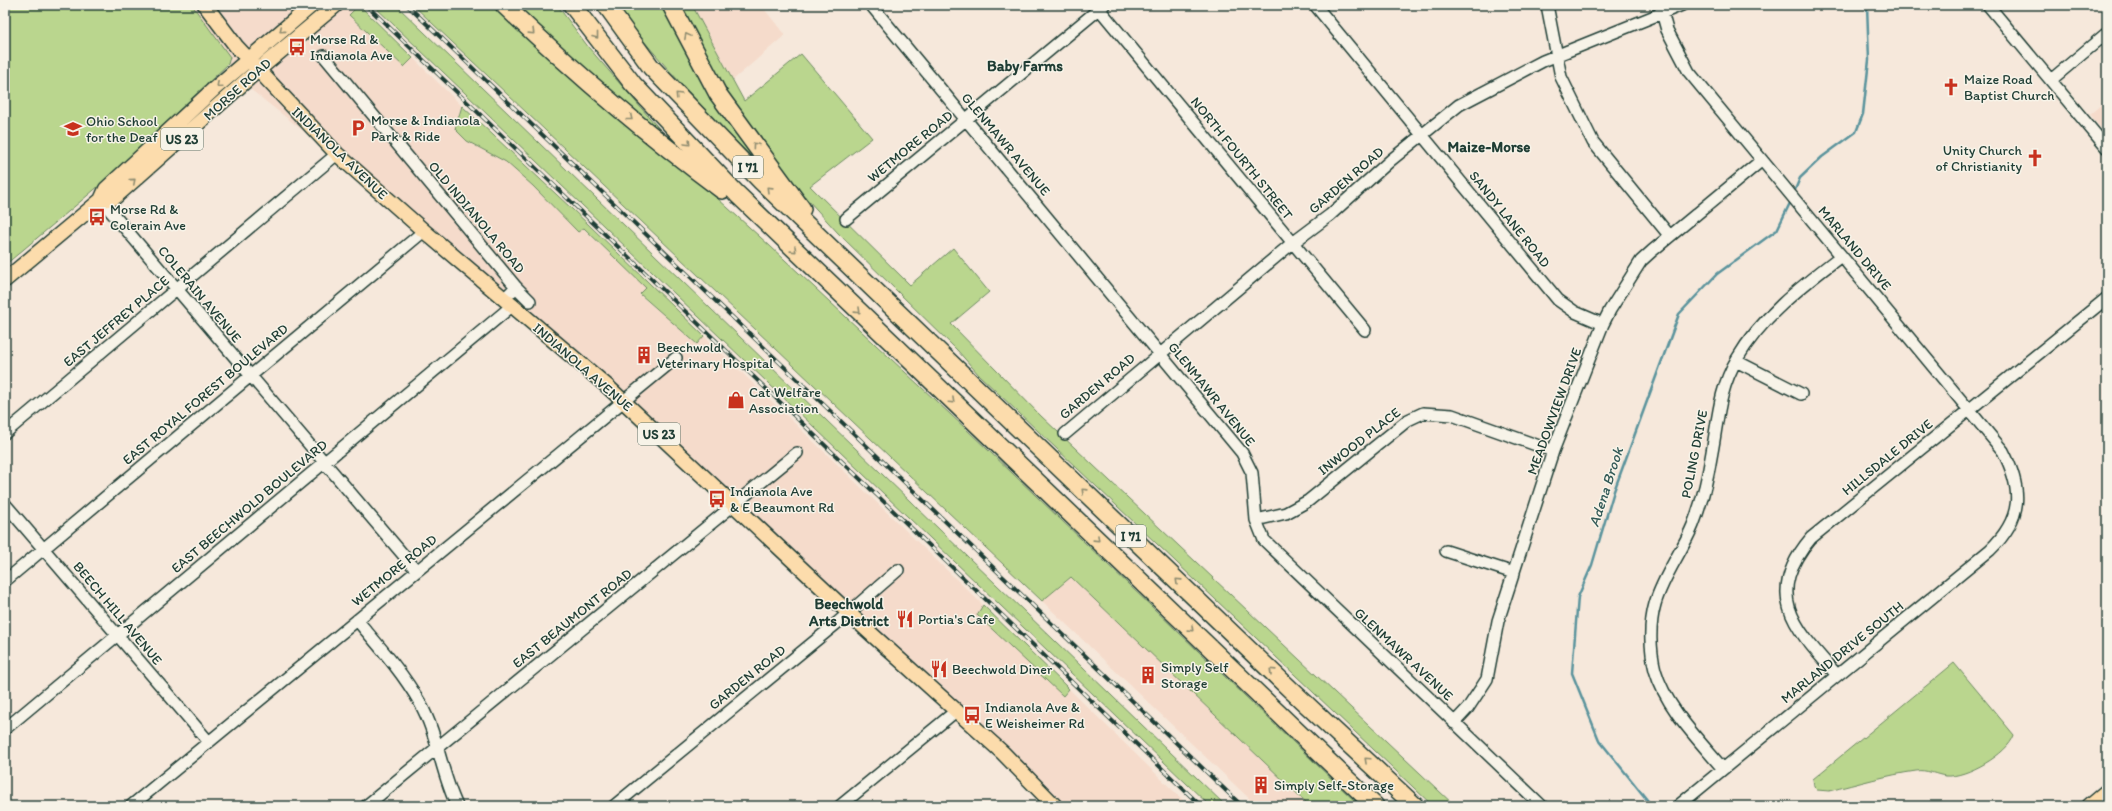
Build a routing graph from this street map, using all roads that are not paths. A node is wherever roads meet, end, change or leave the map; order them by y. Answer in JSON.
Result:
{"nodes":[{"id":1,"x":205,"y":5,"type":"edge"},
{"id":2,"x":312,"y":5,"type":"edge"},
{"id":3,"x":336,"y":5,"type":"edge"},
{"id":4,"x":504,"y":5,"type":"edge"},
{"id":5,"x":572,"y":5,"type":"edge"},
{"id":6,"x":606,"y":5,"type":"edge"},
{"id":7,"x":671,"y":5,"type":"edge"},
{"id":8,"x":872,"y":5,"type":"edge"},
{"id":9,"x":1314,"y":5,"type":"edge"},
{"id":10,"x":1547,"y":5,"type":"edge"},
{"id":11,"x":1682,"y":5,"type":"edge"},
{"id":12,"x":1988,"y":5,"type":"edge"},
{"id":13,"x":1100,"y":6,"type":"edge"},
{"id":14,"x":1661,"y":9,"type":"edge"},
{"id":15,"x":2107,"y":33,"type":"edge"},
{"id":16,"x":1557,"y":55,"type":"junction"},
{"id":17,"x":324,"y":56,"type":"dead end"},
{"id":18,"x":248,"y":59,"type":"junction"},
{"id":19,"x":258,"y":70,"type":"junction"},
{"id":20,"x":2051,"y":80,"type":"junction"},
{"id":21,"x":966,"y":119,"type":"junction"},
{"id":22,"x":1422,"y":135,"type":"junction"},
{"id":23,"x":2107,"y":148,"type":"edge"},
{"id":24,"x":337,"y":154,"type":"junction"},
{"id":25,"x":1762,"y":160,"type":"junction"},
{"id":26,"x":101,"y":200,"type":"junction"},
{"id":27,"x":846,"y":219,"type":"dead end"},
{"id":28,"x":766,"y":222,"type":"junction"},
{"id":29,"x":424,"y":231,"type":"junction"},
{"id":30,"x":1669,"y":235,"type":"junction"},
{"id":31,"x":1293,"y":244,"type":"junction"},
{"id":32,"x":1841,"y":256,"type":"junction"},
{"id":33,"x":847,"y":264,"type":"junction"},
{"id":34,"x":5,"y":280,"type":"edge"},
{"id":35,"x":516,"y":287,"type":"junction"},
{"id":36,"x":177,"y":289,"type":"junction"},
{"id":37,"x":2107,"y":298,"type":"edge"},
{"id":38,"x":530,"y":301,"type":"dead end"},
{"id":39,"x":509,"y":302,"type":"junction"},
{"id":40,"x":1603,"y":324,"type":"junction"},
{"id":41,"x":1365,"y":330,"type":"dead end"},
{"id":42,"x":1159,"y":353,"type":"junction"},
{"id":43,"x":676,"y":358,"type":"dead end"},
{"id":44,"x":1736,"y":361,"type":"junction"},
{"id":45,"x":251,"y":376,"type":"junction"},
{"id":46,"x":1801,"y":394,"type":"dead end"},
{"id":47,"x":623,"y":401,"type":"junction"},
{"id":48,"x":1969,"y":410,"type":"junction"},
{"id":49,"x":5,"y":433,"type":"edge"},
{"id":50,"x":1065,"y":434,"type":"dead end"},
{"id":51,"x":1554,"y":451,"type":"junction"},
{"id":52,"x":797,"y":453,"type":"dead end"},
{"id":53,"x":325,"y":462,"type":"junction"},
{"id":54,"x":5,"y":504,"type":"edge"},
{"id":55,"x":734,"y":505,"type":"junction"},
{"id":56,"x":2015,"y":512,"type":"joint"},
{"id":57,"x":1256,"y":520,"type":"junction"},
{"id":58,"x":43,"y":549,"type":"junction"},
{"id":59,"x":1446,"y":551,"type":"dead end"},
{"id":60,"x":898,"y":570,"type":"dead end"},
{"id":61,"x":417,"y":571,"type":"junction"},
{"id":62,"x":1514,"y":573,"type":"junction"},
{"id":63,"x":5,"y":581,"type":"edge"},
{"id":64,"x":849,"y":612,"type":"junction"},
{"id":65,"x":357,"y":620,"type":"junction"},
{"id":66,"x":117,"y":636,"type":"junction"},
{"id":67,"x":1837,"y":675,"type":"junction"},
{"id":68,"x":956,"y":711,"type":"junction"},
{"id":69,"x":1454,"y":723,"type":"junction"},
{"id":70,"x":5,"y":729,"type":"edge"},
{"id":71,"x":209,"y":742,"type":"junction"},
{"id":72,"x":437,"y":748,"type":"junction"},
{"id":73,"x":1724,"y":769,"type":"junction"},
{"id":74,"x":2107,"y":791,"type":"edge"},
{"id":75,"x":131,"y":806,"type":"edge"},
{"id":76,"x":366,"y":806,"type":"edge"},
{"id":77,"x":457,"y":806,"type":"edge"},
{"id":78,"x":614,"y":806,"type":"edge"},
{"id":79,"x":840,"y":806,"type":"edge"},
{"id":80,"x":1055,"y":806,"type":"edge"},
{"id":81,"x":1375,"y":806,"type":"edge"},
{"id":82,"x":1415,"y":806,"type":"edge"},
{"id":83,"x":1542,"y":806,"type":"edge"},
{"id":84,"x":1678,"y":806,"type":"edge"},
{"id":85,"x":2089,"y":806,"type":"edge"}],
"edges":[{"from":1,"to":18,"type":"main road","name":"INDIANOLA AVENUE"},
{"from":2,"to":18,"type":"main road","name":"MORSE ROAD","one_way":true},
{"from":3,"to":19,"type":"main road","name":"MORSE ROAD"},
{"from":4,"to":28,"type":"highway","one_way":true},
{"from":5,"to":28,"type":"highway","number":"I 71","one_way":true},
{"from":33,"to":6,"type":"highway","number":"I 71","one_way":true},
{"from":33,"to":7,"type":"highway","one_way":true},
{"from":8,"to":21,"type":"street","name":"GLENMAWR AVENUE"},
{"from":9,"to":22,"type":"street","name":"SANDY LANE ROAD"},
{"from":10,"to":16,"type":"street"},
{"from":11,"to":14,"type":"street","name":"GARDEN ROAD"},
{"from":12,"to":20,"type":"street"},
{"from":13,"to":21,"type":"street","name":"WETMORE ROAD"},
{"from":13,"to":31,"type":"street","name":"NORTH FOURTH STREET"},
{"from":14,"to":16,"type":"street","name":"GARDEN ROAD"},
{"from":14,"to":25,"type":"street","name":"MARLAND DRIVE"},
{"from":15,"to":20,"type":"street"},
{"from":16,"to":22,"type":"street","name":"GARDEN ROAD"},
{"from":16,"to":30,"type":"street"},
{"from":17,"to":35,"type":"street","name":"OLD INDIANOLA ROAD"},
{"from":18,"to":19,"type":"main road","name":"INDIANOLA AVENUE","number":"US 23"},
{"from":18,"to":26,"type":"main road","name":"MORSE ROAD","number":"US 23","one_way":true},
{"from":19,"to":24,"type":"main road","name":"INDIANOLA AVENUE","number":"US 23"},
{"from":26,"to":19,"type":"main road","name":"MORSE ROAD","number":"US 23","one_way":true},
{"from":20,"to":23,"type":"street"},
{"from":21,"to":27,"type":"street","name":"WETMORE ROAD"},
{"from":21,"to":42,"type":"street","name":"GLENMAWR AVENUE"},
{"from":22,"to":31,"type":"street","name":"GARDEN ROAD"},
{"from":22,"to":40,"type":"street","name":"SANDY LANE ROAD"},
{"from":24,"to":29,"type":"main road","name":"INDIANOLA AVENUE","number":"US 23"},
{"from":24,"to":36,"type":"street","name":"EAST JEFFREY PLACE"},
{"from":25,"to":30,"type":"street","name":"MEADOWVIEW DRIVE"},
{"from":25,"to":32,"type":"street","name":"MARLAND DRIVE"},
{"from":26,"to":34,"type":"main road","name":"MORSE ROAD","number":"US 23"},
{"from":26,"to":36,"type":"street","name":"COLERAIN AVENUE"},
{"from":28,"to":81,"type":"highway","number":"I 71","one_way":true},
{"from":29,"to":39,"type":"main road","name":"INDIANOLA AVENUE","number":"US 23"},
{"from":29,"to":45,"type":"street","name":"EAST ROYAL FOREST BOULEVARD"},
{"from":30,"to":40,"type":"street","name":"MEADOWVIEW DRIVE"},
{"from":31,"to":41,"type":"street","name":"NORTH FOURTH STREET"},
{"from":31,"to":42,"type":"street","name":"GARDEN ROAD"},
{"from":32,"to":44,"type":"street","name":"POLING DRIVE"},
{"from":32,"to":48,"type":"street","name":"MARLAND DRIVE"},
{"from":82,"to":33,"type":"highway","number":"I 71","one_way":true},
{"from":35,"to":38,"type":"street","name":"OLD INDIANOLA ROAD"},
{"from":35,"to":39,"type":"street","name":"OLD INDIANOLA ROAD"},
{"from":36,"to":45,"type":"street","name":"COLERAIN AVENUE"},
{"from":36,"to":49,"type":"street","name":"EAST JEFFREY PLACE"},
{"from":37,"to":48,"type":"street","name":"HILLSDALE DRIVE"},
{"from":39,"to":47,"type":"main road","name":"INDIANOLA AVENUE","number":"US 23"},
{"from":39,"to":53,"type":"street","name":"EAST BEECHWOLD BOULEVARD"},
{"from":40,"to":51,"type":"street","name":"MEADOWVIEW DRIVE"},
{"from":42,"to":50,"type":"street","name":"GARDEN ROAD"},
{"from":42,"to":57,"type":"street","name":"GLENMAWR AVENUE"},
{"from":43,"to":47,"type":"street","name":"WETMORE ROAD"},
{"from":44,"to":46,"type":"street"},
{"from":44,"to":73,"type":"street","name":"POLING DRIVE"},
{"from":45,"to":53,"type":"street","name":"COLERAIN AVENUE"},
{"from":45,"to":58,"type":"street","name":"EAST ROYAL FOREST BOULEVARD"},
{"from":47,"to":55,"type":"main road","name":"INDIANOLA AVENUE","number":"US 23"},
{"from":47,"to":61,"type":"street","name":"WETMORE ROAD"},
{"from":48,"to":56,"type":"street","name":"MARLAND DRIVE"},
{"from":48,"to":67,"type":"street","name":"HILLSDALE DRIVE"},
{"from":51,"to":57,"type":"street","name":"INWOOD PLACE"},
{"from":51,"to":62,"type":"street","name":"MEADOWVIEW DRIVE"},
{"from":52,"to":55,"type":"street","name":"EAST BEAUMONT ROAD"},
{"from":53,"to":61,"type":"street","name":"COLERAIN AVENUE"},
{"from":53,"to":66,"type":"street","name":"EAST BEECHWOLD BOULEVARD"},
{"from":54,"to":58,"type":"street","name":"BEECH HILL AVENUE"},
{"from":55,"to":64,"type":"main road","name":"INDIANOLA AVENUE","number":"US 23"},
{"from":55,"to":72,"type":"street","name":"EAST BEAUMONT ROAD"},
{"from":56,"to":67,"type":"street","name":"MARLAND DRIVE SOUTH"},
{"from":57,"to":69,"type":"street","name":"GLENMAWR AVENUE"},
{"from":58,"to":63,"type":"street","name":"EAST ROYAL FOREST BOULEVARD"},
{"from":58,"to":66,"type":"street","name":"BEECH HILL AVENUE"},
{"from":59,"to":62,"type":"street"},
{"from":60,"to":64,"type":"street","name":"GARDEN ROAD"},
{"from":61,"to":65,"type":"street","name":"WETMORE ROAD"},
{"from":62,"to":69,"type":"street","name":"MEADOWVIEW DRIVE"},
{"from":64,"to":68,"type":"main road","name":"INDIANOLA AVENUE","number":"US 23"},
{"from":64,"to":78,"type":"street","name":"GARDEN ROAD"},
{"from":65,"to":71,"type":"street","name":"WETMORE ROAD"},
{"from":65,"to":72,"type":"street"},
{"from":66,"to":70,"type":"street","name":"EAST BEECHWOLD BOULEVARD"},
{"from":66,"to":71,"type":"street","name":"BEECH HILL AVENUE"},
{"from":67,"to":73,"type":"street","name":"MARLAND DRIVE SOUTH"},
{"from":68,"to":79,"type":"street"},
{"from":68,"to":80,"type":"main road","name":"INDIANOLA AVENUE","number":"US 23"},
{"from":69,"to":83,"type":"street","name":"GLENMAWR AVENUE"},
{"from":71,"to":75,"type":"street","name":"WETMORE ROAD"},
{"from":72,"to":76,"type":"street","name":"EAST BEAUMONT ROAD"},
{"from":72,"to":77,"type":"street"},
{"from":73,"to":84,"type":"street","name":"MARLAND DRIVE SOUTH"},
{"from":74,"to":85,"type":"main road"}]}
